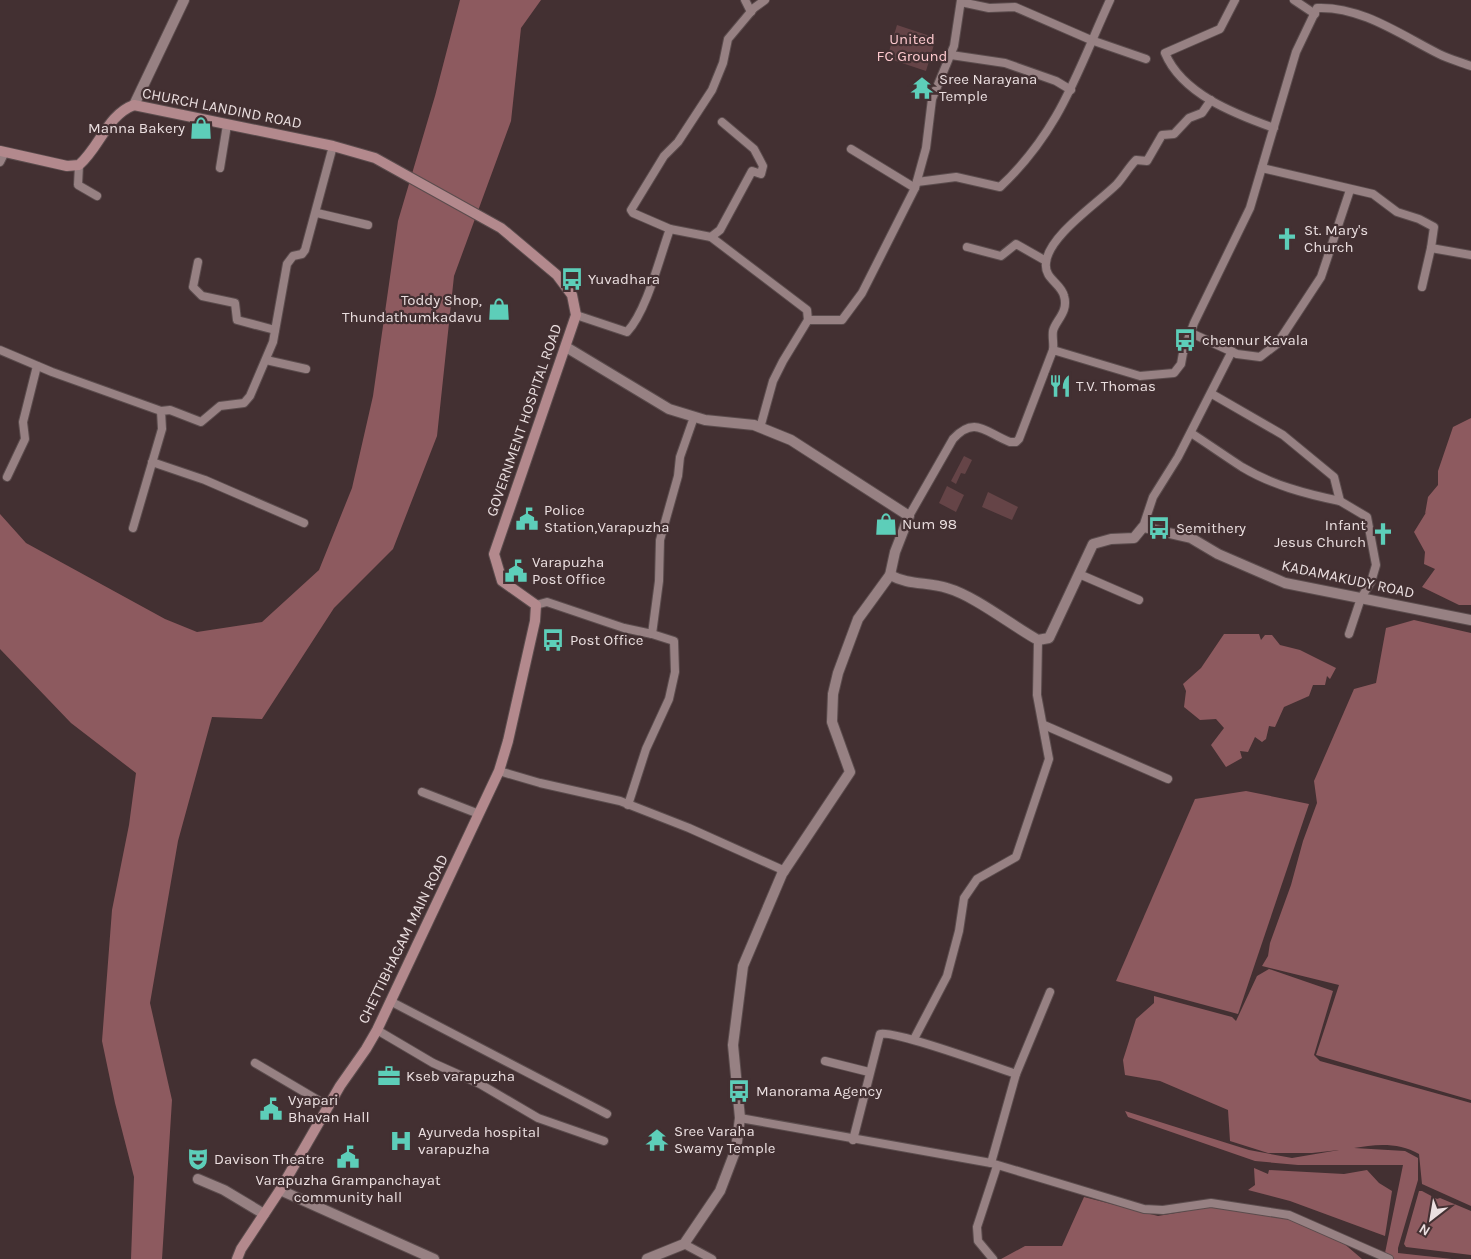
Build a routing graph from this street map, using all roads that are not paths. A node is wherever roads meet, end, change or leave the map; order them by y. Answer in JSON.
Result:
{"nodes":[{"id":1,"x":184,"y":0,"type":"edge"},
{"id":2,"x":745,"y":0,"type":"edge"},
{"id":3,"x":765,"y":0,"type":"edge"},
{"id":4,"x":1110,"y":0,"type":"edge"},
{"id":5,"x":1235,"y":0,"type":"edge"},
{"id":6,"x":1294,"y":0,"type":"edge"},
{"id":7,"x":961,"y":1,"type":"edge"},
{"id":8,"x":1317,"y":7,"type":"edge"},
{"id":9,"x":750,"y":12,"type":"junction"},
{"id":10,"x":1092,"y":40,"type":"junction"},
{"id":11,"x":952,"y":55,"type":"junction"},
{"id":12,"x":1146,"y":59,"type":"dead end"},
{"id":13,"x":1470,"y":62,"type":"edge"},
{"id":14,"x":1070,"y":90,"type":"junction"},
{"id":15,"x":1211,"y":100,"type":"junction"},
{"id":16,"x":134,"y":105,"type":"junction"},
{"id":17,"x":722,"y":122,"type":"dead end"},
{"id":18,"x":227,"y":125,"type":"junction"},
{"id":19,"x":1274,"y":128,"type":"junction"},
{"id":20,"x":333,"y":146,"type":"junction"},
{"id":21,"x":851,"y":149,"type":"dead end"},
{"id":22,"x":2,"y":152,"type":"edge"},
{"id":23,"x":375,"y":158,"type":"joint"},
{"id":24,"x":0,"y":162,"type":"edge"},
{"id":25,"x":79,"y":165,"type":"junction"},
{"id":26,"x":220,"y":168,"type":"dead end"},
{"id":27,"x":1262,"y":168,"type":"junction"},
{"id":28,"x":916,"y":185,"type":"junction"},
{"id":29,"x":1350,"y":190,"type":"junction"},
{"id":30,"x":97,"y":196,"type":"dead end"},
{"id":31,"x":317,"y":213,"type":"junction"},
{"id":32,"x":368,"y":225,"type":"dead end"},
{"id":33,"x":670,"y":228,"type":"junction"},
{"id":34,"x":711,"y":237,"type":"junction"},
{"id":35,"x":967,"y":246,"type":"dead end"},
{"id":36,"x":1431,"y":248,"type":"junction"},
{"id":37,"x":1471,"y":255,"type":"edge"},
{"id":38,"x":1046,"y":261,"type":"junction"},
{"id":39,"x":198,"y":262,"type":"dead end"},
{"id":40,"x":1422,"y":287,"type":"dead end"},
{"id":41,"x":576,"y":315,"type":"junction"},
{"id":42,"x":808,"y":320,"type":"junction"},
{"id":43,"x":275,"y":330,"type":"junction"},
{"id":44,"x":1191,"y":333,"type":"junction"},
{"id":45,"x":566,"y":347,"type":"junction"},
{"id":46,"x":0,"y":350,"type":"edge"},
{"id":47,"x":1053,"y":350,"type":"junction"},
{"id":48,"x":1232,"y":351,"type":"junction"},
{"id":49,"x":266,"y":360,"type":"junction"},
{"id":50,"x":37,"y":366,"type":"junction"},
{"id":51,"x":306,"y":369,"type":"dead end"},
{"id":52,"x":1212,"y":394,"type":"junction"},
{"id":53,"x":161,"y":411,"type":"junction"},
{"id":54,"x":694,"y":417,"type":"junction"},
{"id":55,"x":760,"y":428,"type":"junction"},
{"id":56,"x":1191,"y":433,"type":"junction"},
{"id":57,"x":152,"y":462,"type":"junction"},
{"id":58,"x":7,"y":477,"type":"dead end"},
{"id":59,"x":1340,"y":501,"type":"junction"},
{"id":60,"x":909,"y":516,"type":"junction"},
{"id":61,"x":304,"y":523,"type":"dead end"},
{"id":62,"x":1143,"y":527,"type":"junction"},
{"id":63,"x":133,"y":528,"type":"dead end"},
{"id":64,"x":1079,"y":574,"type":"junction"},
{"id":65,"x":890,"y":576,"type":"junction"},
{"id":66,"x":1360,"y":598,"type":"junction"},
{"id":67,"x":1139,"y":600,"type":"dead end"},
{"id":68,"x":536,"y":605,"type":"junction"},
{"id":69,"x":1471,"y":620,"type":"edge"},
{"id":70,"x":652,"y":634,"type":"junction"},
{"id":71,"x":1349,"y":634,"type":"dead end"},
{"id":72,"x":1038,"y":640,"type":"junction"},
{"id":73,"x":1044,"y":725,"type":"junction"},
{"id":74,"x":499,"y":771,"type":"junction"},
{"id":75,"x":1168,"y":779,"type":"dead end"},
{"id":76,"x":422,"y":792,"type":"dead end"},
{"id":77,"x":628,"y":805,"type":"junction"},
{"id":78,"x":479,"y":814,"type":"junction"},
{"id":79,"x":786,"y":871,"type":"junction"},
{"id":80,"x":1050,"y":992,"type":"dead end"},
{"id":81,"x":390,"y":1001,"type":"junction"},
{"id":82,"x":377,"y":1030,"type":"junction"},
{"id":83,"x":914,"y":1039,"type":"junction"},
{"id":84,"x":825,"y":1061,"type":"dead end"},
{"id":85,"x":255,"y":1063,"type":"dead end"},
{"id":86,"x":869,"y":1072,"type":"junction"},
{"id":87,"x":1016,"y":1074,"type":"junction"},
{"id":88,"x":328,"y":1106,"type":"junction"},
{"id":89,"x":607,"y":1114,"type":"dead end"},
{"id":90,"x":740,"y":1118,"type":"junction"},
{"id":91,"x":853,"y":1140,"type":"junction"},
{"id":92,"x":604,"y":1142,"type":"dead end"},
{"id":93,"x":994,"y":1165,"type":"junction"},
{"id":94,"x":198,"y":1179,"type":"dead end"},
{"id":95,"x":280,"y":1190,"type":"junction"},
{"id":96,"x":264,"y":1214,"type":"junction"},
{"id":97,"x":684,"y":1244,"type":"junction"},
{"id":98,"x":236,"y":1259,"type":"edge"},
{"id":99,"x":434,"y":1259,"type":"edge"},
{"id":100,"x":647,"y":1259,"type":"edge"},
{"id":101,"x":712,"y":1259,"type":"edge"},
{"id":102,"x":993,"y":1259,"type":"edge"},
{"id":103,"x":1388,"y":1259,"type":"edge"}],
"edges":[{"from":1,"to":16,"type":"street"},
{"from":2,"to":9,"type":"street"},
{"from":3,"to":9,"type":"street"},
{"from":4,"to":10,"type":"street"},
{"from":5,"to":15,"type":"street"},
{"from":6,"to":8,"type":"street"},
{"from":7,"to":10,"type":"street"},
{"from":7,"to":11,"type":"street"},
{"from":8,"to":13,"type":"street"},
{"from":8,"to":19,"type":"street"},
{"from":9,"to":33,"type":"street"},
{"from":10,"to":12,"type":"street"},
{"from":10,"to":14,"type":"street"},
{"from":11,"to":14,"type":"street"},
{"from":11,"to":28,"type":"street"},
{"from":14,"to":28,"type":"street"},
{"from":15,"to":19,"type":"street"},
{"from":15,"to":38,"type":"street"},
{"from":16,"to":18,"type":"main road","name":"CHURCH LANDIND ROAD"},
{"from":16,"to":25,"type":"main road","name":"CHURCH LANDIND ROAD"},
{"from":17,"to":34,"type":"street"},
{"from":18,"to":20,"type":"main road","name":"CHURCH LANDIND ROAD"},
{"from":18,"to":26,"type":"street"},
{"from":19,"to":27,"type":"street"},
{"from":20,"to":23,"type":"main road","name":"CHURCH LANDIND ROAD"},
{"from":20,"to":31,"type":"street"},
{"from":21,"to":28,"type":"street"},
{"from":22,"to":24,"type":"street"},
{"from":22,"to":25,"type":"main road"},
{"from":23,"to":41,"type":"main road","name":"GOVERNMENT HOSPITAL ROAD"},
{"from":25,"to":30,"type":"street"},
{"from":27,"to":29,"type":"street"},
{"from":27,"to":44,"type":"street"},
{"from":28,"to":42,"type":"street"},
{"from":29,"to":36,"type":"street"},
{"from":29,"to":48,"type":"street"},
{"from":31,"to":32,"type":"street"},
{"from":31,"to":43,"type":"street"},
{"from":33,"to":34,"type":"street"},
{"from":33,"to":41,"type":"street"},
{"from":34,"to":42,"type":"street"},
{"from":35,"to":38,"type":"street"},
{"from":36,"to":37,"type":"street"},
{"from":36,"to":40,"type":"street"},
{"from":38,"to":47,"type":"street"},
{"from":39,"to":43,"type":"street"},
{"from":41,"to":45,"type":"main road","name":"GOVERNMENT HOSPITAL ROAD"},
{"from":42,"to":55,"type":"street"},
{"from":43,"to":49,"type":"street"},
{"from":44,"to":47,"type":"street"},
{"from":44,"to":48,"type":"street"},
{"from":45,"to":54,"type":"street"},
{"from":45,"to":68,"type":"main road","name":"GOVERNMENT HOSPITAL ROAD"},
{"from":46,"to":50,"type":"street"},
{"from":47,"to":60,"type":"street"},
{"from":48,"to":52,"type":"street"},
{"from":49,"to":51,"type":"street"},
{"from":49,"to":53,"type":"street"},
{"from":50,"to":53,"type":"street"},
{"from":50,"to":58,"type":"street"},
{"from":52,"to":56,"type":"street"},
{"from":52,"to":59,"type":"street"},
{"from":53,"to":57,"type":"street"},
{"from":54,"to":55,"type":"street"},
{"from":54,"to":70,"type":"street"},
{"from":55,"to":60,"type":"street"},
{"from":56,"to":59,"type":"street"},
{"from":56,"to":62,"type":"street"},
{"from":57,"to":61,"type":"street"},
{"from":57,"to":63,"type":"street"},
{"from":59,"to":66,"type":"street"},
{"from":60,"to":65,"type":"street"},
{"from":62,"to":64,"type":"street"},
{"from":62,"to":66,"type":"street","name":"KADAMAKUDY ROAD"},
{"from":64,"to":67,"type":"street"},
{"from":64,"to":72,"type":"street"},
{"from":65,"to":72,"type":"street"},
{"from":65,"to":79,"type":"street"},
{"from":66,"to":69,"type":"street","name":"KADAMAKUDY ROAD"},
{"from":66,"to":71,"type":"street"},
{"from":68,"to":70,"type":"street"},
{"from":68,"to":74,"type":"main road","name":"CHETTIBHAGAM MAIN ROAD"},
{"from":70,"to":77,"type":"street"},
{"from":72,"to":73,"type":"street"},
{"from":73,"to":75,"type":"street"},
{"from":73,"to":83,"type":"street"},
{"from":74,"to":77,"type":"street"},
{"from":74,"to":78,"type":"main road","name":"CHETTIBHAGAM MAIN ROAD"},
{"from":76,"to":78,"type":"street"},
{"from":77,"to":79,"type":"street"},
{"from":78,"to":81,"type":"main road","name":"CHETTIBHAGAM MAIN ROAD"},
{"from":79,"to":90,"type":"street"},
{"from":80,"to":87,"type":"street"},
{"from":81,"to":82,"type":"main road","name":"CHETTIBHAGAM MAIN ROAD"},
{"from":81,"to":89,"type":"street"},
{"from":82,"to":88,"type":"main road","name":"CHETTIBHAGAM MAIN ROAD"},
{"from":82,"to":92,"type":"street"},
{"from":83,"to":86,"type":"street"},
{"from":83,"to":87,"type":"street"},
{"from":84,"to":86,"type":"street"},
{"from":85,"to":88,"type":"street"},
{"from":86,"to":91,"type":"street"},
{"from":87,"to":93,"type":"street"},
{"from":88,"to":95,"type":"main road","name":"CHETTIBHAGAM MAIN ROAD"},
{"from":90,"to":91,"type":"street"},
{"from":90,"to":97,"type":"street"},
{"from":91,"to":93,"type":"street"},
{"from":93,"to":102,"type":"street"},
{"from":93,"to":103,"type":"street"},
{"from":94,"to":96,"type":"street"},
{"from":95,"to":96,"type":"main road","name":"CHETTIBHAGAM MAIN ROAD"},
{"from":95,"to":99,"type":"street"},
{"from":96,"to":98,"type":"main road","name":"CHETTIBHAGAM MAIN ROAD"},
{"from":97,"to":100,"type":"street"},
{"from":97,"to":101,"type":"street"}]}
